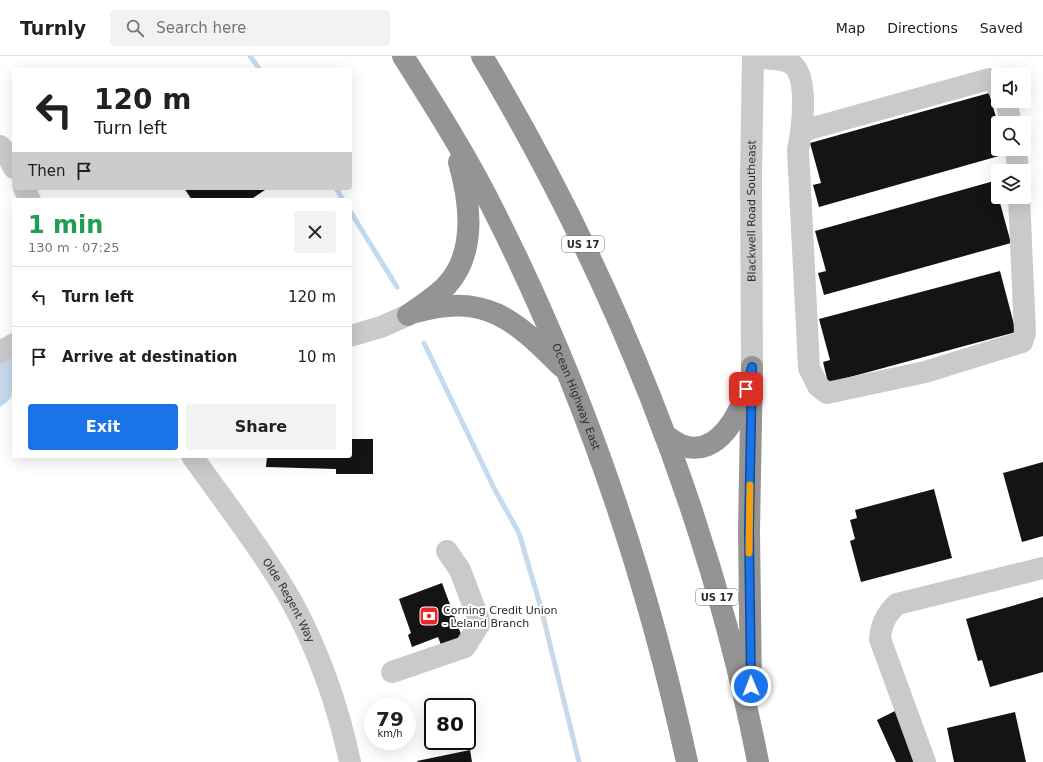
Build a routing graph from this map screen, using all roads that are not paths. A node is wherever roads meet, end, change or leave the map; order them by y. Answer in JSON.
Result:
{"nodes":[{"id":1,"x":403,"y":56,"type":"edge"},
{"id":2,"x":482,"y":56,"type":"edge"},
{"id":3,"x":753,"y":57,"type":"edge"},
{"id":4,"x":991,"y":81,"type":"edge"},
{"id":5,"x":802,"y":131,"type":"junction"},
{"id":6,"x":451,"y":132,"type":"junction"},
{"id":7,"x":0,"y":146,"type":"edge"},
{"id":8,"x":12,"y":164,"type":"edge"},
{"id":9,"x":1019,"y":204,"type":"edge"},
{"id":10,"x":408,"y":315,"type":"junction"},
{"id":11,"x":352,"y":335,"type":"edge"},
{"id":12,"x":12,"y":345,"type":"edge"},
{"id":13,"x":0,"y":352,"type":"edge"},
{"id":14,"x":752,"y":367,"type":"junction"},
{"id":15,"x":570,"y":375,"type":"junction"},
{"id":16,"x":665,"y":435,"type":"junction"},
{"id":17,"x":193,"y":458,"type":"edge"},
{"id":18,"x":447,"y":551,"type":"dead end"},
{"id":19,"x":1043,"y":568,"type":"edge"},
{"id":20,"x":392,"y":672,"type":"dead end"},
{"id":21,"x":752,"y":730,"type":"junction"},
{"id":22,"x":350,"y":762,"type":"edge"},
{"id":23,"x":687,"y":762,"type":"edge"},
{"id":24,"x":758,"y":762,"type":"edge"},
{"id":25,"x":925,"y":762,"type":"edge"}],
"edges":[{"from":1,"to":6,"type":"highway","name":"Ocean Highway East"},
{"from":2,"to":16,"type":"highway","number":"US 17"},
{"from":3,"to":5,"type":"street"},
{"from":3,"to":14,"type":"street","name":"Blackwell Road Southeast"},
{"from":4,"to":5,"type":"street"},
{"from":5,"to":9,"type":"street"},
{"from":6,"to":10,"type":"highway"},
{"from":6,"to":15,"type":"highway","name":"Ocean Highway East"},
{"from":7,"to":8,"type":"street"},
{"from":10,"to":11,"type":"street"},
{"from":10,"to":15,"type":"highway"},
{"from":12,"to":13,"type":"street"},
{"from":14,"to":16,"type":"highway"},
{"from":14,"to":21,"type":"highway"},
{"from":15,"to":23,"type":"highway","name":"Ocean Highway East"},
{"from":16,"to":21,"type":"highway","number":"US 17"},
{"from":17,"to":22,"type":"street","name":"Olde Regent Way"},
{"from":18,"to":20,"type":"street"},
{"from":19,"to":25,"type":"street"},
{"from":21,"to":24,"type":"highway","number":"US 17"}]}
